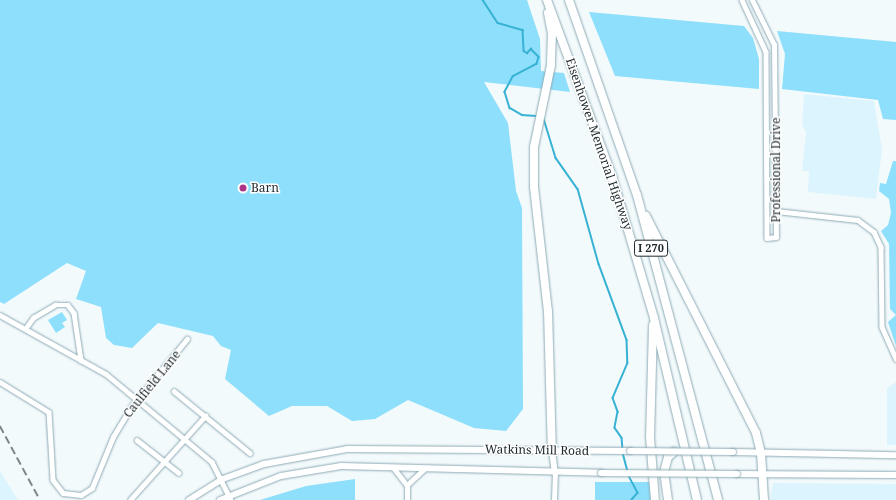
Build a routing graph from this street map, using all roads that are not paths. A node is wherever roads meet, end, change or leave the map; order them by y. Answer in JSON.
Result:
{"nodes":[{"id":1,"x":546,"y":0,"type":"edge"},
{"id":2,"x":569,"y":0,"type":"edge"},
{"id":3,"x":742,"y":0,"type":"edge"},
{"id":4,"x":752,"y":0,"type":"edge"},
{"id":5,"x":637,"y":195,"type":"junction"},
{"id":6,"x":776,"y":211,"type":"junction"},
{"id":7,"x":0,"y":315,"type":"edge"},
{"id":8,"x":654,"y":318,"type":"junction"},
{"id":9,"x":25,"y":329,"type":"junction"},
{"id":10,"x":187,"y":340,"type":"dead end"},
{"id":11,"x":896,"y":359,"type":"edge"},
{"id":12,"x":81,"y":360,"type":"junction"},
{"id":13,"x":0,"y":382,"type":"edge"},
{"id":14,"x":174,"y":391,"type":"dead end"},
{"id":15,"x":136,"y":399,"type":"junction"},
{"id":16,"x":205,"y":416,"type":"junction"},
{"id":17,"x":138,"y":440,"type":"dead end"},
{"id":18,"x":186,"y":440,"type":"junction"},
{"id":19,"x":552,"y":450,"type":"junction"},
{"id":20,"x":674,"y":452,"type":"junction"},
{"id":21,"x":250,"y":453,"type":"dead end"},
{"id":22,"x":761,"y":453,"type":"junction"},
{"id":23,"x":896,"y":455,"type":"edge"},
{"id":24,"x":166,"y":463,"type":"junction"},
{"id":25,"x":390,"y":465,"type":"junction"},
{"id":26,"x":427,"y":467,"type":"junction"},
{"id":27,"x":555,"y":473,"type":"junction"},
{"id":28,"x":179,"y":474,"type":"dead end"},
{"id":29,"x":763,"y":474,"type":"junction"},
{"id":30,"x":896,"y":475,"type":"edge"},
{"id":31,"x":664,"y":476,"type":"junction"},
{"id":32,"x":223,"y":479,"type":"junction"},
{"id":33,"x":407,"y":485,"type":"junction"},
{"id":34,"x":230,"y":498,"type":"edge"},
{"id":35,"x":130,"y":500,"type":"edge"},
{"id":36,"x":189,"y":500,"type":"edge"},
{"id":37,"x":220,"y":500,"type":"edge"},
{"id":38,"x":407,"y":500,"type":"edge"},
{"id":39,"x":554,"y":500,"type":"edge"},
{"id":40,"x":655,"y":500,"type":"edge"},
{"id":41,"x":668,"y":500,"type":"edge"},
{"id":42,"x":696,"y":500,"type":"edge"},
{"id":43,"x":718,"y":500,"type":"edge"},
{"id":44,"x":764,"y":500,"type":"edge"}],
"edges":[{"from":1,"to":8,"type":"highway","name":"Eisenhower Memorial Highway","number":"I 270"},
{"from":1,"to":19,"type":"highway"},
{"from":2,"to":5,"type":"highway","number":"I 270"},
{"from":3,"to":6,"type":"street","name":"Professional Drive"},
{"from":4,"to":6,"type":"street","name":"Professional Drive"},
{"from":5,"to":22,"type":"highway"},
{"from":5,"to":43,"type":"highway","number":"I 270"},
{"from":6,"to":11,"type":"street"},
{"from":7,"to":9,"type":"street"},
{"from":8,"to":40,"type":"highway"},
{"from":8,"to":42,"type":"highway","name":"Eisenhower Memorial Highway","number":"I 270"},
{"from":9,"to":12,"type":"street"},
{"from":9,"to":12,"type":"street"},
{"from":10,"to":15,"type":"street","name":"Caulfield Lane"},
{"from":12,"to":15,"type":"street"},
{"from":13,"to":15,"type":"street","name":"Caulfield Lane"},
{"from":14,"to":16,"type":"street"},
{"from":15,"to":18,"type":"street"},
{"from":16,"to":18,"type":"street"},
{"from":16,"to":21,"type":"street"},
{"from":17,"to":24,"type":"street"},
{"from":18,"to":24,"type":"street"},
{"from":18,"to":32,"type":"street"},
{"from":19,"to":20,"type":"main road","name":"Watkins Mill Road","bridge":true},
{"from":19,"to":27,"type":"main road"},
{"from":19,"to":32,"type":"main road","name":"Watkins Mill Road"},
{"from":20,"to":22,"type":"main road","name":"Watkins Mill Road","bridge":true},
{"from":20,"to":31,"type":"highway"},
{"from":22,"to":23,"type":"main road","name":"Watkins Mill Road"},
{"from":22,"to":29,"type":"highway"},
{"from":24,"to":28,"type":"street"},
{"from":24,"to":35,"type":"street"},
{"from":25,"to":26,"type":"main road","name":"Watkins Mill Road"},
{"from":25,"to":33,"type":"street"},
{"from":25,"to":34,"type":"main road","name":"Watkins Mill Road"},
{"from":26,"to":27,"type":"main road","name":"Watkins Mill Road"},
{"from":26,"to":33,"type":"street"},
{"from":27,"to":31,"type":"main road","name":"Watkins Mill Road","bridge":true},
{"from":27,"to":39,"type":"street"},
{"from":29,"to":30,"type":"main road","name":"Watkins Mill Road"},
{"from":29,"to":31,"type":"main road","name":"Watkins Mill Road","bridge":true},
{"from":29,"to":44,"type":"highway"},
{"from":31,"to":41,"type":"highway"},
{"from":32,"to":34,"type":"street"},
{"from":32,"to":36,"type":"main road","name":"Watkins Mill Road"},
{"from":33,"to":38,"type":"street"},
{"from":34,"to":37,"type":"main road","name":"Watkins Mill Road"}]}
